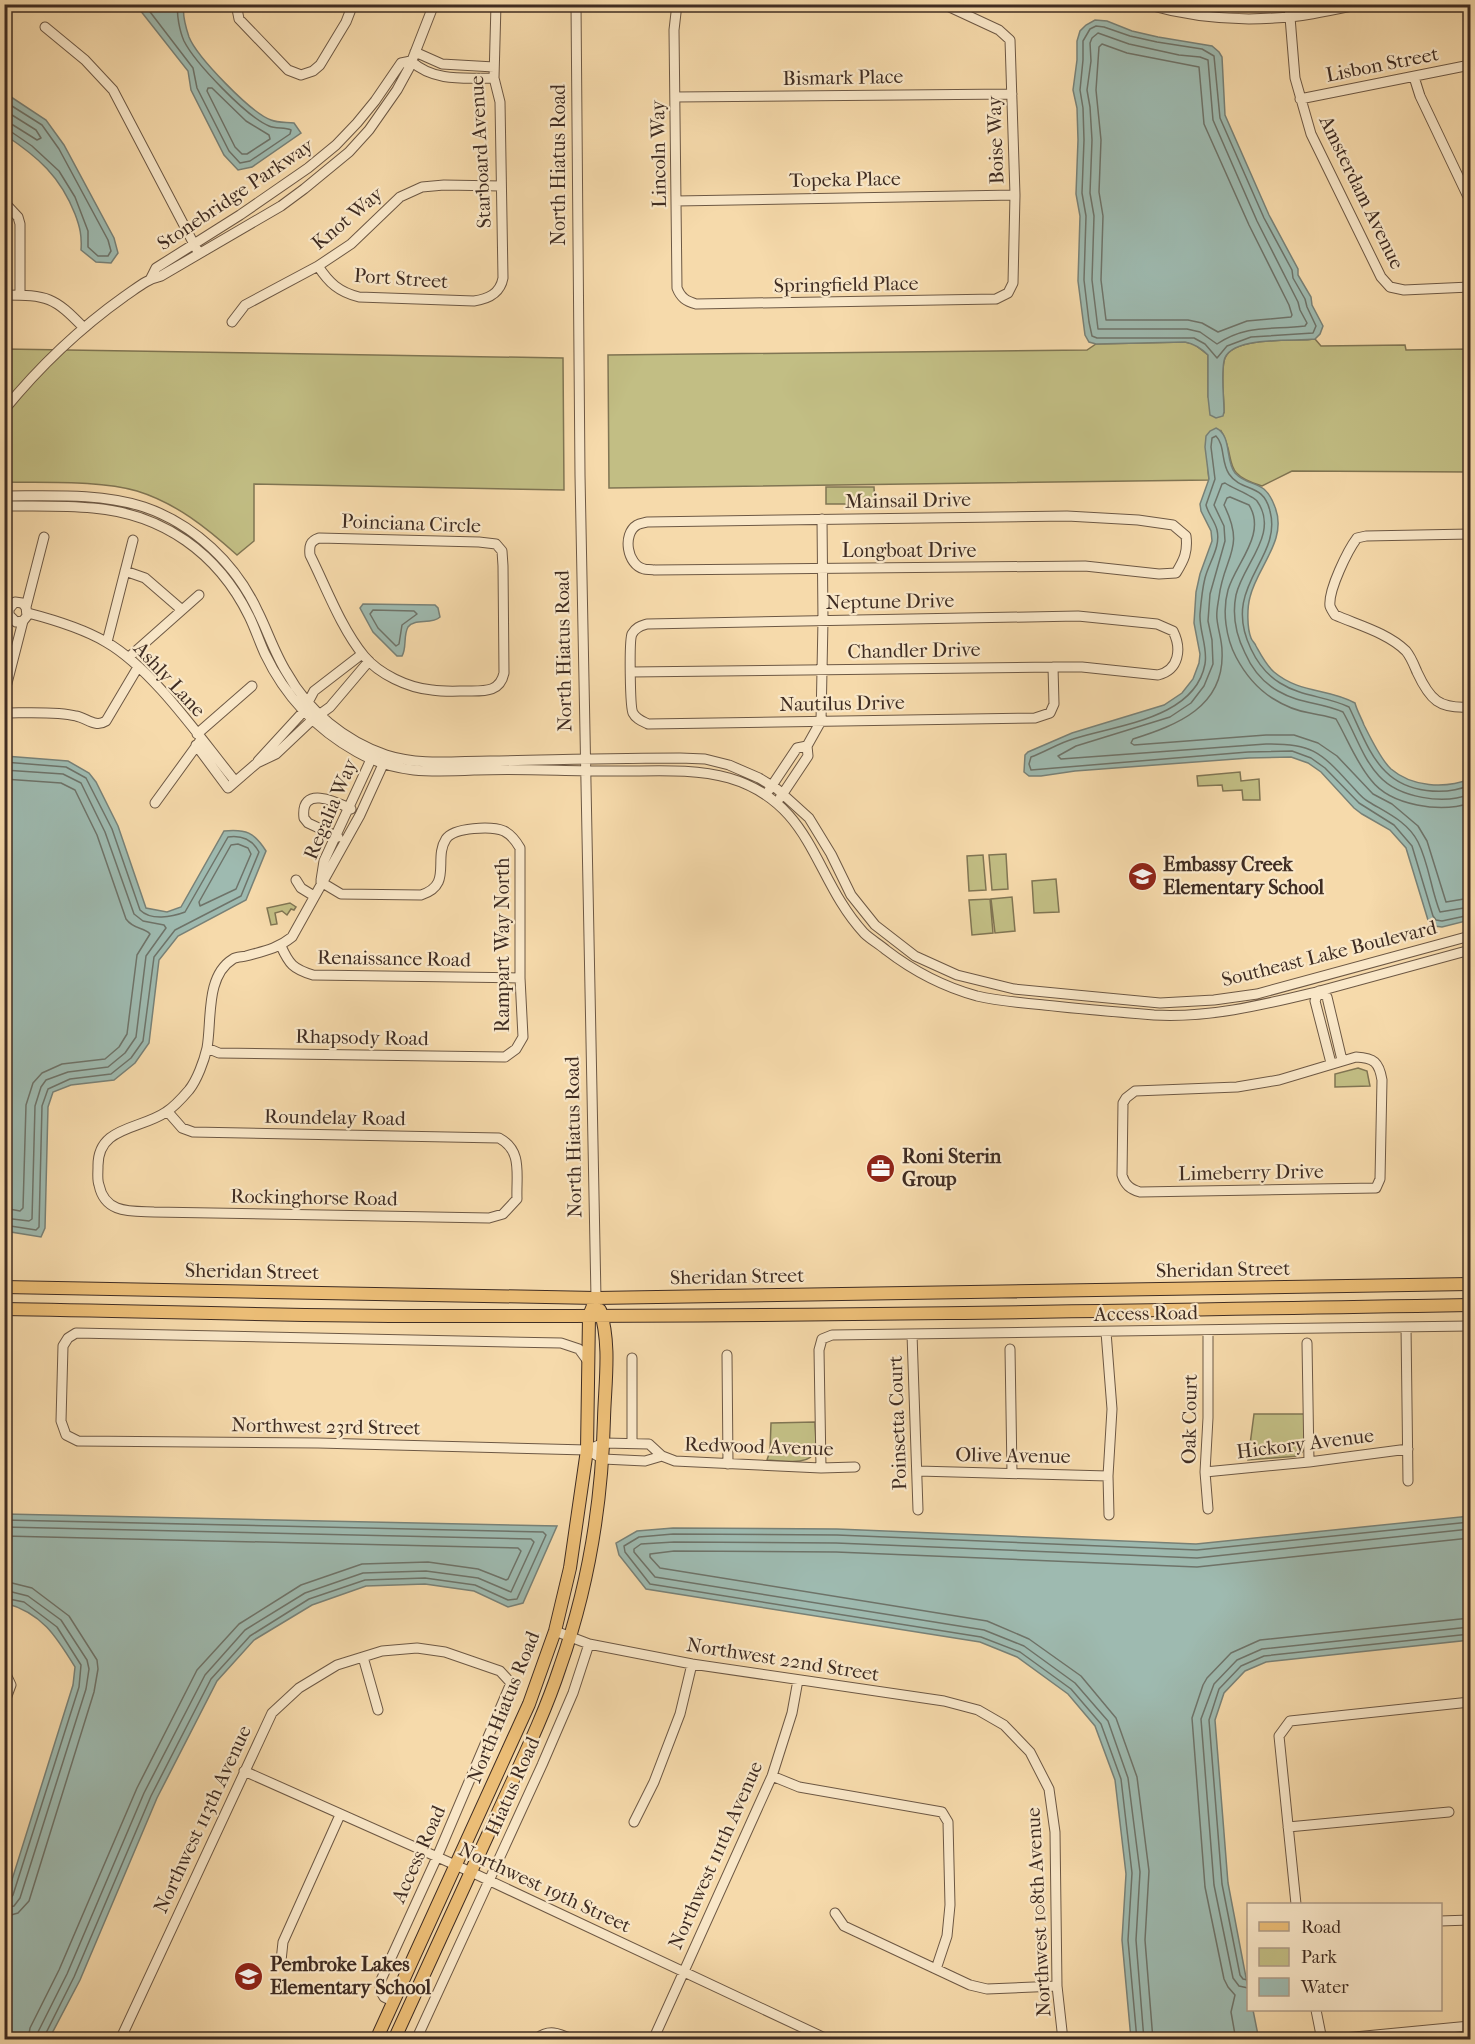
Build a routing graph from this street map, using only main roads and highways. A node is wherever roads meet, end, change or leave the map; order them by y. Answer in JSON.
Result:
{"nodes":[{"id":1,"x":1470,"y":1284,"type":"edge"},
{"id":2,"x":4,"y":1287,"type":"edge"},
{"id":3,"x":1306,"y":1287,"type":"junction"},
{"id":4,"x":914,"y":1293,"type":"junction"},
{"id":5,"x":596,"y":1298,"type":"junction"},
{"id":6,"x":1470,"y":1305,"type":"edge"},
{"id":7,"x":1306,"y":1308,"type":"junction"},
{"id":8,"x":4,"y":1309,"type":"edge"},
{"id":9,"x":915,"y":1314,"type":"junction"},
{"id":10,"x":595,"y":1316,"type":"junction"},
{"id":11,"x":376,"y":2040,"type":"edge"},
{"id":12,"x":394,"y":2040,"type":"edge"}],
"edges":[{"from":1,"to":3,"type":"main road","name":"Sheridan Street"},
{"from":2,"to":5,"type":"main road","name":"Sheridan Street"},
{"from":3,"to":4,"type":"main road","name":"Sheridan Street"},
{"from":3,"to":7,"type":"main road"},
{"from":4,"to":5,"type":"main road","name":"Sheridan Street"},
{"from":4,"to":9,"type":"main road"},
{"from":5,"to":10,"type":"main road","name":"North Hiatus Road"},
{"from":6,"to":7,"type":"main road","name":"Sheridan Street"},
{"from":7,"to":9,"type":"main road","name":"Sheridan Street"},
{"from":8,"to":10,"type":"main road","name":"Sheridan Street"},
{"from":9,"to":10,"type":"main road","name":"Sheridan Street"},
{"from":10,"to":11,"type":"main road","name":"North Hiatus Road"},
{"from":10,"to":12,"type":"main road","name":"North Hiatus Road"}]}
